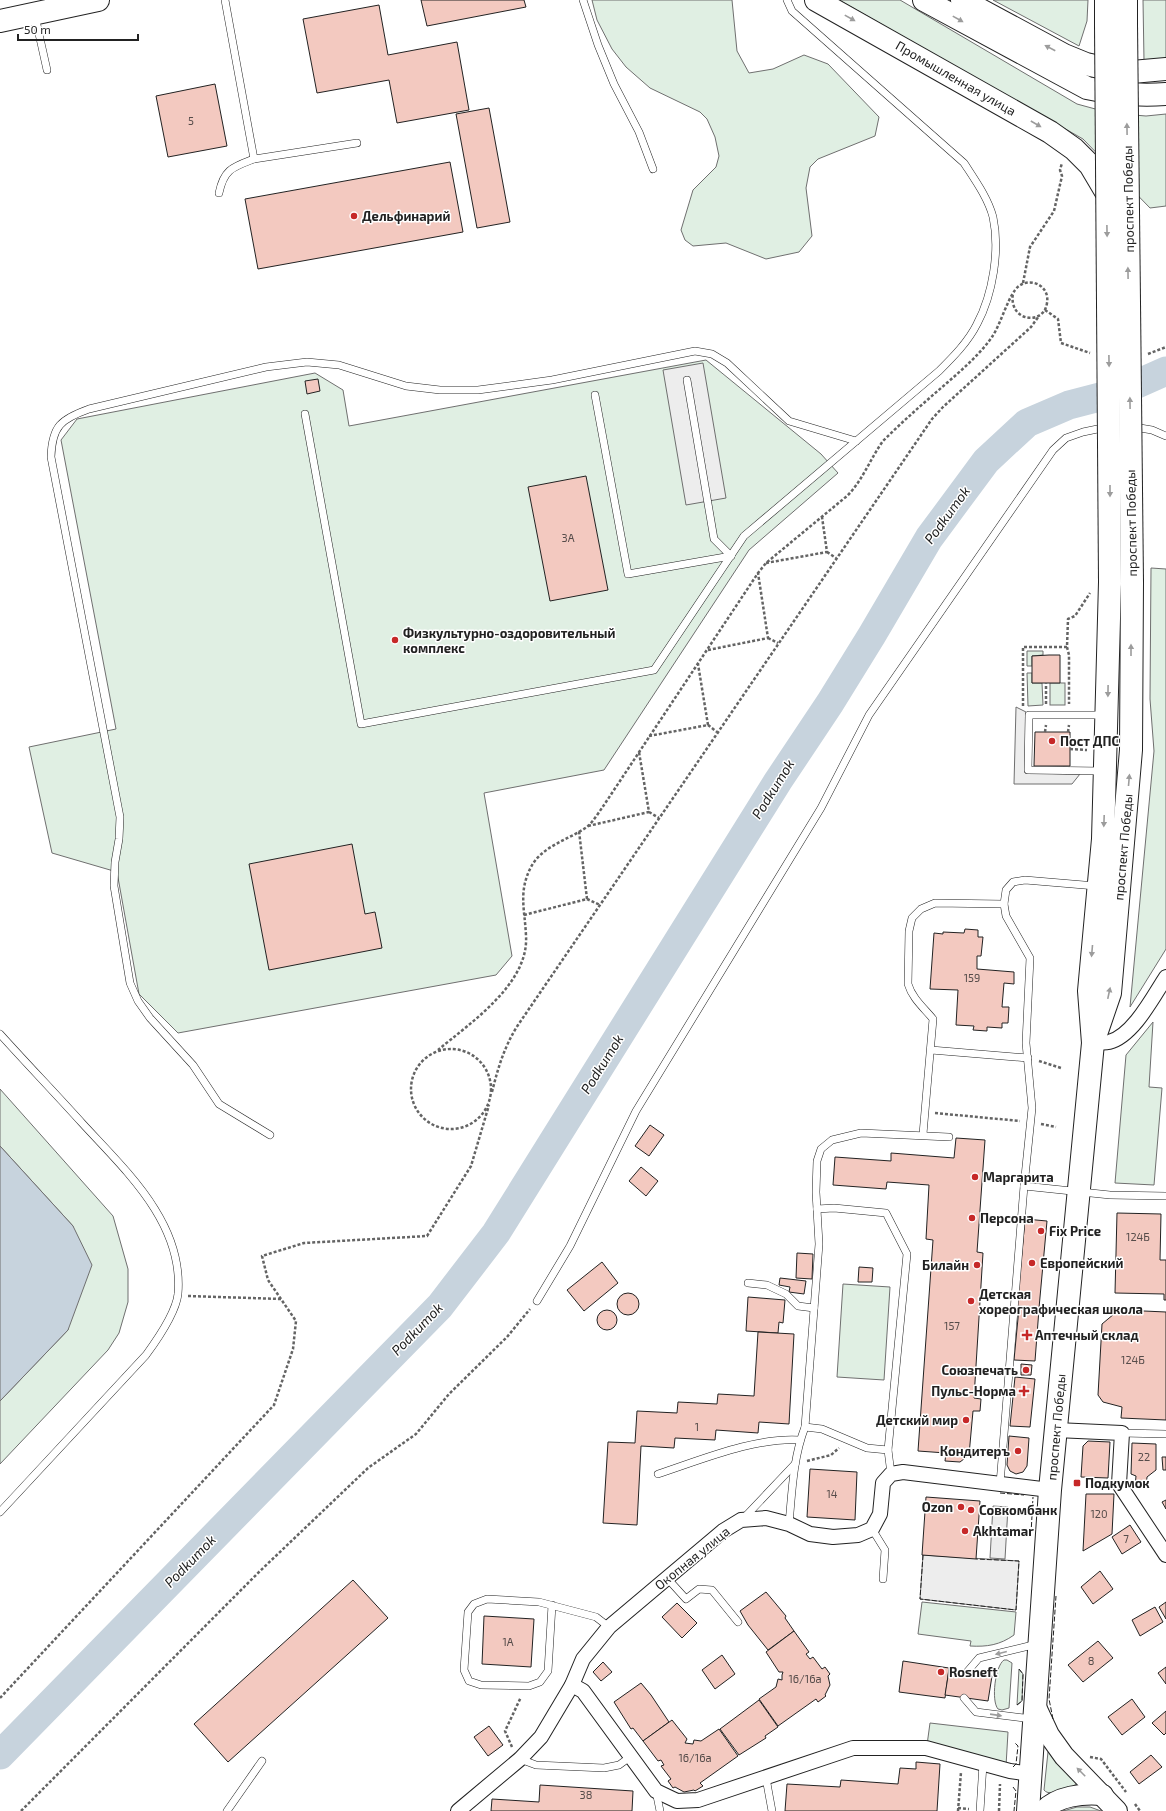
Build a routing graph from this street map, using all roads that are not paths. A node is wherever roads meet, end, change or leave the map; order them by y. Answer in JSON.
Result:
{"nodes":[{"id":1,"x":225,"y":0,"type":"edge"},
{"id":2,"x":583,"y":0,"type":"edge"},
{"id":3,"x":787,"y":0,"type":"edge"},
{"id":4,"x":816,"y":0,"type":"edge"},
{"id":5,"x":924,"y":0,"type":"edge"},
{"id":6,"x":962,"y":0,"type":"edge"},
{"id":7,"x":1106,"y":0,"type":"edge"},
{"id":8,"x":1126,"y":0,"type":"edge"},
{"id":9,"x":85,"y":1,"type":"edge"},
{"id":10,"x":34,"y":14,"type":"junction"},
{"id":11,"x":0,"y":21,"type":"edge"},
{"id":12,"x":1116,"y":24,"type":"junction"},
{"id":13,"x":1166,"y":68,"type":"edge"},
{"id":14,"x":47,"y":70,"type":"dead end"},
{"id":15,"x":1166,"y":94,"type":"edge"},
{"id":16,"x":357,"y":143,"type":"dead end"},
{"id":17,"x":254,"y":159,"type":"junction"},
{"id":18,"x":653,"y":169,"type":"dead end"},
{"id":19,"x":219,"y":192,"type":"dead end"},
{"id":20,"x":1106,"y":192,"type":"junction"},
{"id":21,"x":687,"y":380,"type":"dead end"},
{"id":22,"x":595,"y":395,"type":"dead end"},
{"id":23,"x":305,"y":414,"type":"dead end"},
{"id":24,"x":1166,"y":436,"type":"edge"},
{"id":25,"x":856,"y":441,"type":"junction"},
{"id":26,"x":731,"y":556,"type":"junction"},
{"id":27,"x":1107,"y":715,"type":"junction"},
{"id":28,"x":1105,"y":771,"type":"junction"},
{"id":29,"x":1098,"y":886,"type":"junction"},
{"id":30,"x":1004,"y":904,"type":"junction"},
{"id":31,"x":1166,"y":977,"type":"edge"},
{"id":32,"x":0,"y":1034,"type":"edge"},
{"id":33,"x":1093,"y":1043,"type":"junction"},
{"id":34,"x":930,"y":1050,"type":"junction"},
{"id":35,"x":1028,"y":1058,"type":"junction"},
{"id":36,"x":923,"y":1134,"type":"junction"},
{"id":37,"x":270,"y":1135,"type":"dead end"},
{"id":38,"x":949,"y":1136,"type":"dead end"},
{"id":39,"x":1024,"y":1186,"type":"junction"},
{"id":40,"x":1078,"y":1191,"type":"junction"},
{"id":41,"x":1166,"y":1196,"type":"edge"},
{"id":42,"x":816,"y":1209,"type":"junction"},
{"id":43,"x":748,"y":1283,"type":"dead end"},
{"id":44,"x":536,"y":1301,"type":"road end"},
{"id":45,"x":814,"y":1308,"type":"junction"},
{"id":46,"x":805,"y":1427,"type":"junction"},
{"id":47,"x":1056,"y":1430,"type":"junction"},
{"id":48,"x":1122,"y":1433,"type":"junction"},
{"id":49,"x":1166,"y":1434,"type":"edge"},
{"id":50,"x":800,"y":1440,"type":"junction"},
{"id":51,"x":888,"y":1450,"type":"junction"},
{"id":52,"x":795,"y":1464,"type":"junction"},
{"id":53,"x":658,"y":1474,"type":"dead end"},
{"id":54,"x":891,"y":1474,"type":"junction"},
{"id":55,"x":1000,"y":1484,"type":"junction"},
{"id":56,"x":1050,"y":1490,"type":"junction"},
{"id":57,"x":0,"y":1512,"type":"edge"},
{"id":58,"x":741,"y":1520,"type":"junction"},
{"id":59,"x":788,"y":1524,"type":"junction"},
{"id":60,"x":872,"y":1529,"type":"junction"},
{"id":61,"x":1166,"y":1555,"type":"edge"},
{"id":62,"x":667,"y":1578,"type":"junction"},
{"id":63,"x":883,"y":1580,"type":"dead end"},
{"id":64,"x":552,"y":1605,"type":"junction"},
{"id":65,"x":738,"y":1622,"type":"dead end"},
{"id":66,"x":609,"y":1627,"type":"junction"},
{"id":67,"x":1039,"y":1643,"type":"junction"},
{"id":68,"x":967,"y":1672,"type":"dead end"},
{"id":69,"x":572,"y":1685,"type":"junction"},
{"id":70,"x":964,"y":1698,"type":"dead end"},
{"id":71,"x":1035,"y":1712,"type":"junction"},
{"id":72,"x":630,"y":1757,"type":"junction"},
{"id":73,"x":520,"y":1759,"type":"junction"},
{"id":74,"x":262,"y":1761,"type":"dead end"},
{"id":75,"x":983,"y":1764,"type":"junction"},
{"id":76,"x":1031,"y":1774,"type":"junction"},
{"id":77,"x":766,"y":1778,"type":"junction"},
{"id":78,"x":656,"y":1791,"type":"junction"},
{"id":79,"x":1103,"y":1795,"type":"junction"},
{"id":80,"x":1124,"y":1806,"type":"edge"},
{"id":81,"x":227,"y":1811,"type":"edge"},
{"id":82,"x":458,"y":1811,"type":"edge"},
{"id":83,"x":660,"y":1811,"type":"edge"},
{"id":84,"x":772,"y":1811,"type":"edge"},
{"id":85,"x":980,"y":1811,"type":"edge"},
{"id":86,"x":1028,"y":1811,"type":"edge"},
{"id":87,"x":1043,"y":1811,"type":"edge"}],
"edges":[{"from":1,"to":17,"type":"lane"},
{"from":2,"to":18,"type":"lane"},
{"from":3,"to":25,"type":"lane"},
{"from":4,"to":20,"type":"main road","name":"Промышленная улица","one_way":true},
{"from":5,"to":15,"type":"main road","one_way":true},
{"from":13,"to":6,"type":"main road","one_way":true},
{"from":7,"to":12,"type":"main road","name":"проспект Победы"},
{"from":8,"to":12,"type":"main road","name":"проспект Победы"},
{"from":9,"to":10,"type":"main road"},
{"from":10,"to":11,"type":"main road"},
{"from":10,"to":14,"type":"lane"},
{"from":12,"to":20,"type":"main road","name":"проспект Победы","bridge":true},
{"from":33,"to":12,"type":"main road","name":"проспект Победы","one_way":true,"bridge":true},
{"from":16,"to":17,"type":"lane"},
{"from":17,"to":19,"type":"lane"},
{"from":20,"to":27,"type":"main road","name":"проспект Победы","one_way":true,"bridge":true},
{"from":21,"to":26,"type":"lane"},
{"from":22,"to":26,"type":"lane"},
{"from":23,"to":26,"type":"lane"},
{"from":24,"to":44,"type":"lane"},
{"from":25,"to":26,"type":"lane"},
{"from":25,"to":37,"type":"lane"},
{"from":27,"to":28,"type":"main road","name":"проспект Победы"},
{"from":27,"to":28,"type":"lane"},
{"from":28,"to":29,"type":"main road","name":"проспект Победы","one_way":true},
{"from":29,"to":30,"type":"lane"},
{"from":29,"to":33,"type":"main road","name":"проспект Победы","one_way":true},
{"from":30,"to":34,"type":"lane"},
{"from":30,"to":35,"type":"lane"},
{"from":31,"to":33,"type":"street"},
{"from":32,"to":57,"type":"lane"},
{"from":33,"to":40,"type":"main road","name":"проспект Победы"},
{"from":34,"to":35,"type":"lane"},
{"from":34,"to":36,"type":"lane"},
{"from":35,"to":39,"type":"lane"},
{"from":36,"to":38,"type":"lane"},
{"from":36,"to":42,"type":"lane"},
{"from":39,"to":40,"type":"lane"},
{"from":39,"to":55,"type":"lane"},
{"from":40,"to":41,"type":"lane"},
{"from":40,"to":47,"type":"main road","name":"проспект Победы"},
{"from":42,"to":45,"type":"lane"},
{"from":42,"to":51,"type":"lane"},
{"from":43,"to":45,"type":"lane"},
{"from":45,"to":46,"type":"lane"},
{"from":46,"to":50,"type":"lane"},
{"from":46,"to":51,"type":"lane"},
{"from":47,"to":48,"type":"street"},
{"from":47,"to":56,"type":"main road","name":"проспект Победы"},
{"from":48,"to":49,"type":"lane"},
{"from":48,"to":61,"type":"street"},
{"from":50,"to":52,"type":"lane"},
{"from":50,"to":53,"type":"lane"},
{"from":51,"to":54,"type":"lane"},
{"from":52,"to":58,"type":"lane"},
{"from":52,"to":59,"type":"lane"},
{"from":54,"to":55,"type":"street"},
{"from":54,"to":60,"type":"street"},
{"from":55,"to":56,"type":"street"},
{"from":56,"to":67,"type":"main road","name":"проспект Победы"},
{"from":58,"to":59,"type":"street","name":"Окопная улица"},
{"from":58,"to":62,"type":"street","name":"Окопная улица"},
{"from":59,"to":60,"type":"street","name":"Окопная улица"},
{"from":60,"to":63,"type":"lane"},
{"from":62,"to":65,"type":"lane"},
{"from":62,"to":66,"type":"street","name":"Окопная улица"},
{"from":64,"to":64,"type":"lane"},
{"from":64,"to":66,"type":"lane"},
{"from":66,"to":69,"type":"street","name":"Окопная улица"},
{"from":67,"to":68,"type":"lane","one_way":true},
{"from":67,"to":71,"type":"main road","name":"проспект Победы"},
{"from":69,"to":72,"type":"street"},
{"from":69,"to":73,"type":"street","name":"Окопная улица"},
{"from":70,"to":71,"type":"lane","one_way":true},
{"from":71,"to":76,"type":"main road","name":"проспект Победы"},
{"from":79,"to":71,"type":"main road","one_way":true},
{"from":72,"to":73,"type":"lane"},
{"from":72,"to":78,"type":"street"},
{"from":73,"to":82,"type":"street","name":"Окопная улица"},
{"from":74,"to":81,"type":"lane"},
{"from":75,"to":76,"type":"street"},
{"from":75,"to":77,"type":"street"},
{"from":75,"to":85,"type":"lane"},
{"from":76,"to":86,"type":"main road","name":"проспект Победы"},
{"from":77,"to":78,"type":"street"},
{"from":77,"to":84,"type":"lane"},
{"from":78,"to":83,"type":"lane"},
{"from":79,"to":80,"type":"main road"},
{"from":79,"to":87,"type":"main road"}]}
